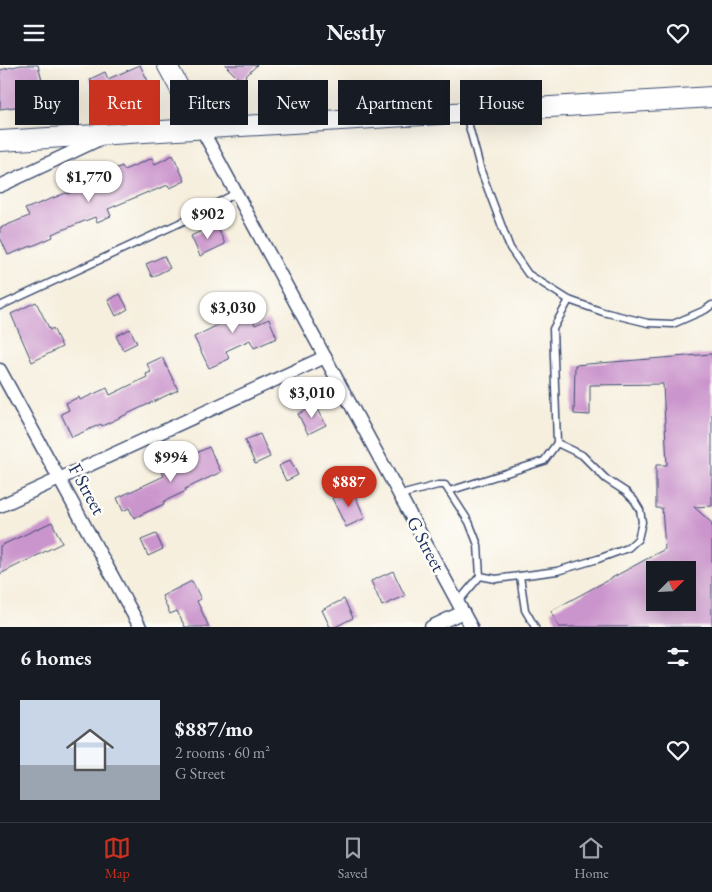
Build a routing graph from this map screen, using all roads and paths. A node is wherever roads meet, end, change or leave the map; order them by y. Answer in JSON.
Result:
{"nodes":[{"id":1,"x":167,"y":65,"type":"edge"},
{"id":2,"x":712,"y":97,"type":"edge"},
{"id":3,"x":542,"y":107,"type":"edge"},
{"id":4,"x":460,"y":112,"type":"edge"},
{"id":5,"x":469,"y":125,"type":"edge"},
{"id":6,"x":202,"y":128,"type":"junction"},
{"id":7,"x":109,"y":135,"type":"junction"},
{"id":8,"x":0,"y":141,"type":"edge"},
{"id":9,"x":0,"y":187,"type":"edge"},
{"id":10,"x":236,"y":193,"type":"junction"},
{"id":11,"x":569,"y":300,"type":"junction"},
{"id":12,"x":712,"y":305,"type":"edge"},
{"id":13,"x":0,"y":307,"type":"edge"},
{"id":14,"x":325,"y":357,"type":"junction"},
{"id":15,"x":0,"y":370,"type":"edge"},
{"id":16,"x":557,"y":443,"type":"junction"},
{"id":17,"x":60,"y":479,"type":"junction"},
{"id":18,"x":449,"y":491,"type":"junction"},
{"id":19,"x":400,"y":495,"type":"junction"},
{"id":20,"x":0,"y":506,"type":"edge"},
{"id":21,"x":480,"y":575,"type":"junction"},
{"id":22,"x":520,"y":576,"type":"junction"},
{"id":23,"x":460,"y":607,"type":"junction"},
{"id":24,"x":140,"y":627,"type":"edge"},
{"id":25,"x":431,"y":627,"type":"edge"},
{"id":26,"x":471,"y":627,"type":"edge"},
{"id":27,"x":535,"y":627,"type":"edge"}],
"edges":[{"from":1,"to":6,"type":"main road","name":"G Street"},
{"from":2,"to":3,"type":"main road"},
{"from":4,"to":6,"type":"main road"},
{"from":5,"to":11,"type":"lane"},
{"from":6,"to":7,"type":"main road"},
{"from":6,"to":10,"type":"street","name":"G Street"},
{"from":7,"to":8,"type":"main road"},
{"from":7,"to":9,"type":"street"},
{"from":10,"to":13,"type":"lane"},
{"from":10,"to":14,"type":"street","name":"G Street"},
{"from":11,"to":12,"type":"lane"},
{"from":11,"to":16,"type":"lane"},
{"from":14,"to":17,"type":"street"},
{"from":14,"to":19,"type":"street","name":"G Street"},
{"from":15,"to":17,"type":"street","name":"F Street"},
{"from":16,"to":18,"type":"lane"},
{"from":16,"to":22,"type":"lane"},
{"from":17,"to":20,"type":"street"},
{"from":17,"to":24,"type":"street","name":"F Street"},
{"from":18,"to":19,"type":"lane"},
{"from":18,"to":21,"type":"lane"},
{"from":19,"to":23,"type":"street","name":"G Street"},
{"from":21,"to":22,"type":"lane"},
{"from":21,"to":23,"type":"lane"},
{"from":22,"to":27,"type":"lane"},
{"from":23,"to":25,"type":"street"},
{"from":23,"to":26,"type":"street","name":"G Street"}]}
